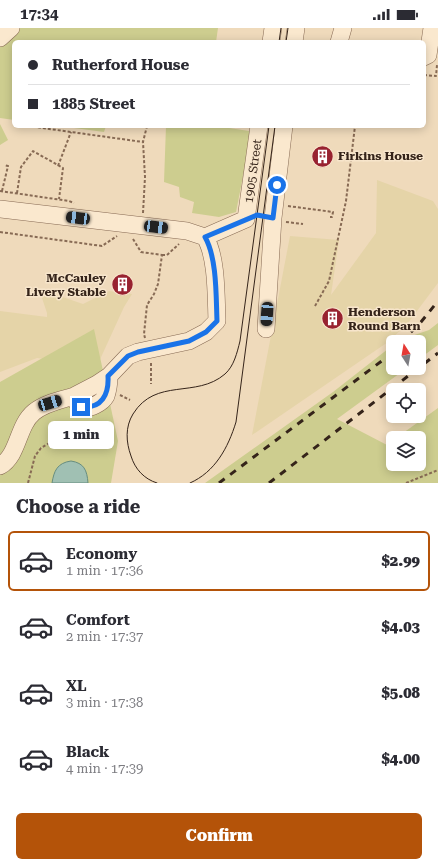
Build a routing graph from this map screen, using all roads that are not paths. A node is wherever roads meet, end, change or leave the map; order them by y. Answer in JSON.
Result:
{"nodes":[{"id":1,"x":11,"y":28,"type":"edge"},
{"id":2,"x":273,"y":28,"type":"edge"},
{"id":3,"x":296,"y":28,"type":"edge"},
{"id":4,"x":343,"y":28,"type":"edge"},
{"id":5,"x":432,"y":28,"type":"edge"},
{"id":6,"x":0,"y":38,"type":"edge"},
{"id":7,"x":271,"y":40,"type":"edge"},
{"id":8,"x":294,"y":40,"type":"edge"},
{"id":9,"x":340,"y":40,"type":"edge"},
{"id":10,"x":431,"y":60,"type":"edge"},
{"id":11,"x":259,"y":128,"type":"edge"},
{"id":12,"x":284,"y":128,"type":"edge"},
{"id":13,"x":0,"y":209,"type":"edge"},
{"id":14,"x":246,"y":219,"type":"junction"},
{"id":15,"x":278,"y":220,"type":"junction"},
{"id":16,"x":205,"y":237,"type":"junction"},
{"id":17,"x":266,"y":328,"type":"dead end"},
{"id":18,"x":0,"y":466,"type":"edge"}],
"edges":[{"from":1,"to":6,"type":"street"},
{"from":2,"to":7,"type":"street"},
{"from":3,"to":8,"type":"street"},
{"from":4,"to":9,"type":"street"},
{"from":5,"to":10,"type":"street"},
{"from":11,"to":14,"type":"street","name":"1905 Street"},
{"from":12,"to":15,"type":"street","name":"1905 Street"},
{"from":13,"to":16,"type":"street"},
{"from":14,"to":15,"type":"street"},
{"from":14,"to":16,"type":"street","name":"1905 Street"},
{"from":15,"to":17,"type":"street","name":"1905 Street"},
{"from":16,"to":18,"type":"street"}]}
